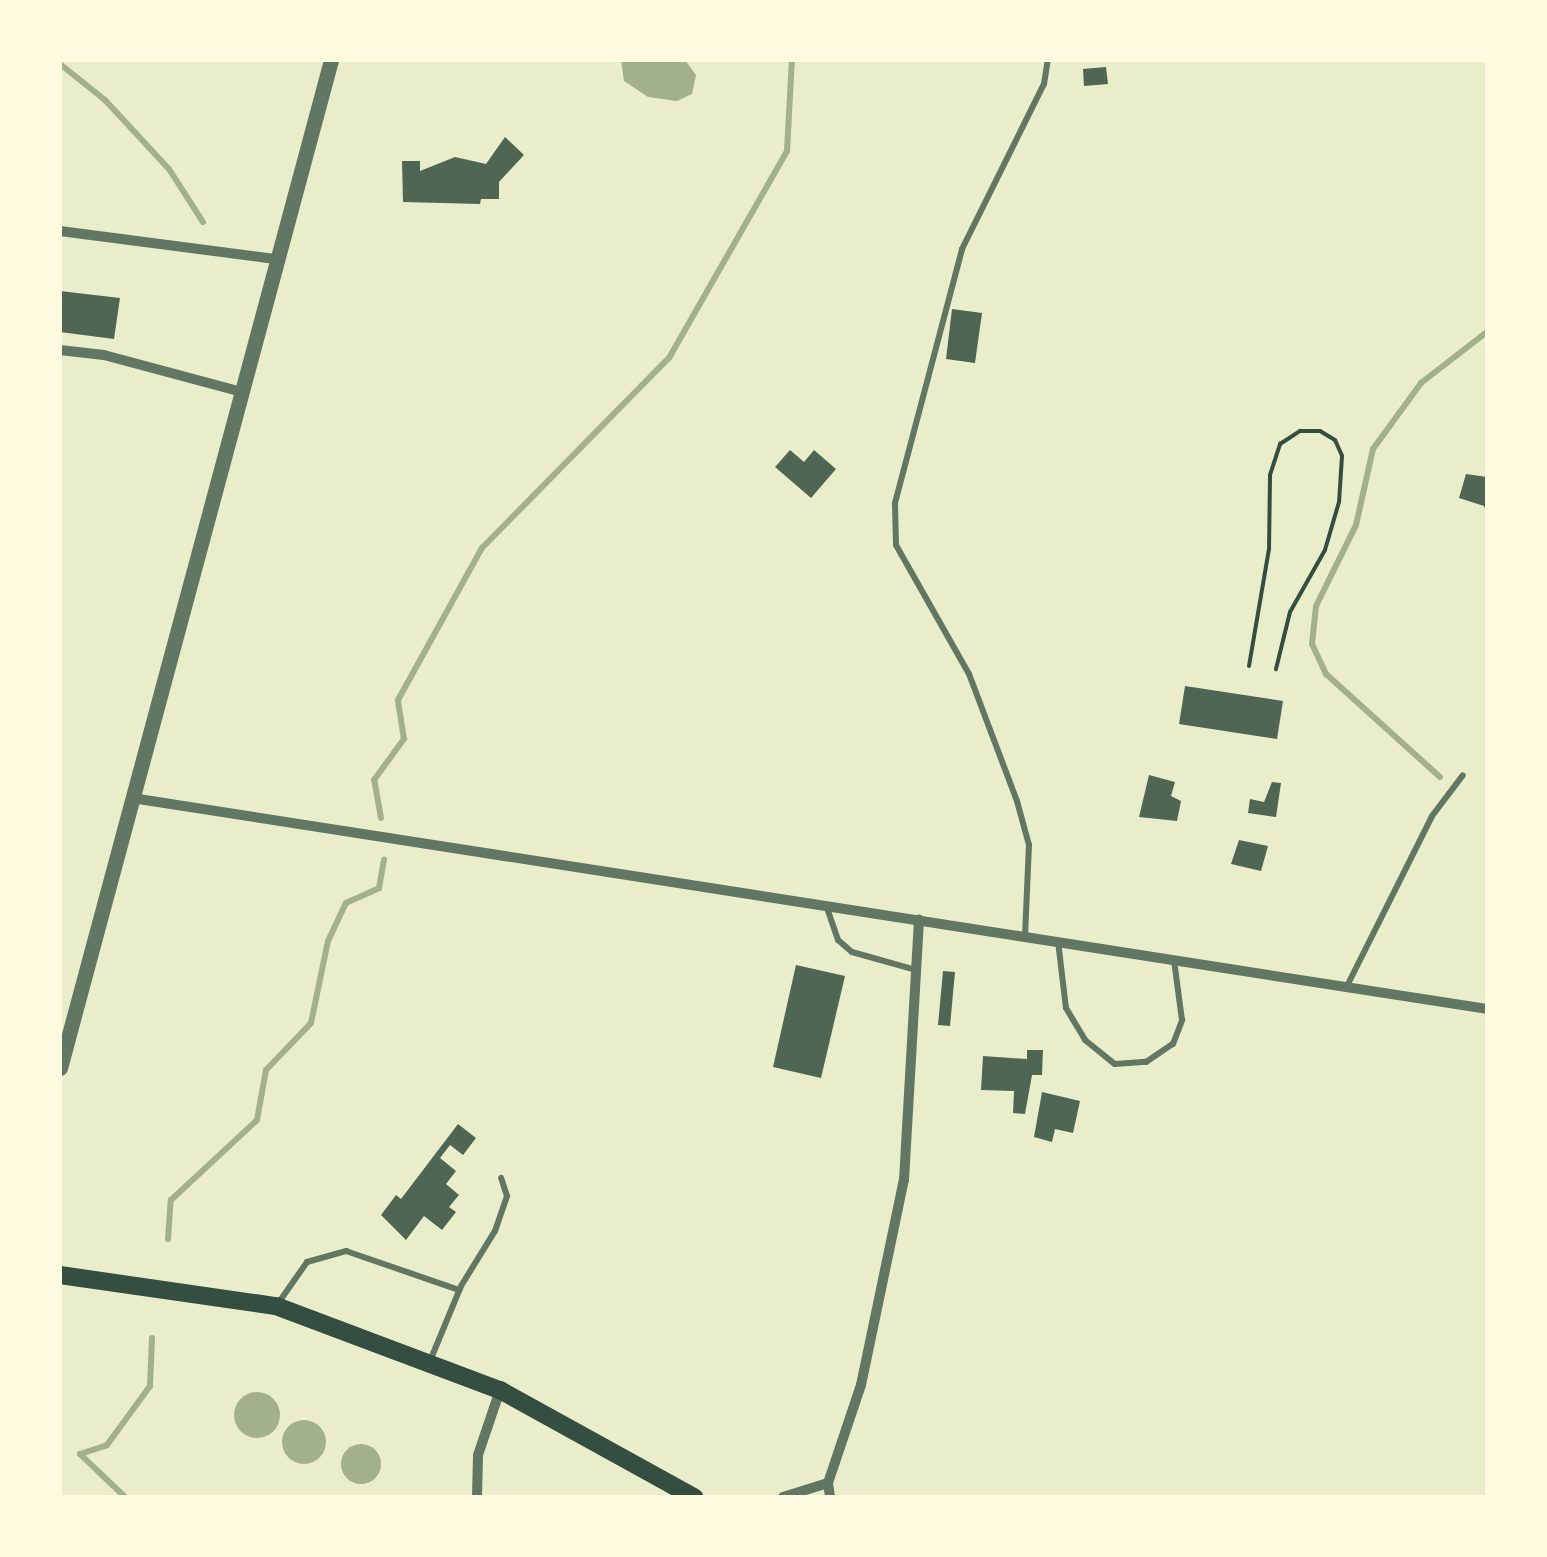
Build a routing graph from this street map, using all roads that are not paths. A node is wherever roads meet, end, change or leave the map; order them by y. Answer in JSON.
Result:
{"nodes":[{"id":1,"x":331,"y":60,"type":"edge"},
{"id":2,"x":1048,"y":60,"type":"edge"},
{"id":3,"x":60,"y":231,"type":"edge"},
{"id":4,"x":277,"y":259,"type":"junction"},
{"id":5,"x":60,"y":350,"type":"edge"},
{"id":6,"x":238,"y":390,"type":"junction"},
{"id":7,"x":1464,"y":775,"type":"dead end"},
{"id":8,"x":132,"y":798,"type":"junction"},
{"id":9,"x":826,"y":905,"type":"junction"},
{"id":10,"x":919,"y":919,"type":"junction"},
{"id":11,"x":1025,"y":936,"type":"junction"},
{"id":12,"x":1058,"y":940,"type":"junction"},
{"id":13,"x":1174,"y":958,"type":"junction"},
{"id":14,"x":918,"y":970,"type":"junction"},
{"id":15,"x":1346,"y":986,"type":"junction"},
{"id":16,"x":1487,"y":1009,"type":"edge"},
{"id":17,"x":60,"y":1068,"type":"edge"},
{"id":18,"x":501,"y":1178,"type":"dead end"},
{"id":19,"x":60,"y":1274,"type":"edge"},
{"id":20,"x":459,"y":1290,"type":"junction"},
{"id":21,"x":276,"y":1306,"type":"junction"},
{"id":22,"x":430,"y":1362,"type":"junction"},
{"id":23,"x":500,"y":1390,"type":"junction"},
{"id":24,"x":828,"y":1483,"type":"junction"},
{"id":25,"x":477,"y":1497,"type":"edge"},
{"id":26,"x":694,"y":1497,"type":"edge"},
{"id":27,"x":783,"y":1497,"type":"edge"},
{"id":28,"x":830,"y":1497,"type":"edge"}],
"edges":[{"from":1,"to":4,"type":"street"},
{"from":2,"to":11,"type":"lane"},
{"from":3,"to":4,"type":"street"},
{"from":4,"to":6,"type":"street"},
{"from":5,"to":6,"type":"street"},
{"from":6,"to":8,"type":"street"},
{"from":7,"to":15,"type":"lane"},
{"from":8,"to":9,"type":"street"},
{"from":8,"to":17,"type":"street"},
{"from":9,"to":10,"type":"street"},
{"from":9,"to":14,"type":"lane"},
{"from":10,"to":11,"type":"street"},
{"from":10,"to":14,"type":"street"},
{"from":11,"to":12,"type":"street"},
{"from":12,"to":13,"type":"street"},
{"from":12,"to":13,"type":"lane"},
{"from":13,"to":15,"type":"street"},
{"from":14,"to":24,"type":"street"},
{"from":15,"to":16,"type":"street"},
{"from":18,"to":20,"type":"lane"},
{"from":19,"to":21,"type":"main road"},
{"from":20,"to":21,"type":"lane"},
{"from":20,"to":22,"type":"lane"},
{"from":21,"to":22,"type":"main road"},
{"from":22,"to":23,"type":"main road"},
{"from":23,"to":25,"type":"street"},
{"from":23,"to":26,"type":"main road"},
{"from":24,"to":27,"type":"street"},
{"from":24,"to":28,"type":"street"}]}
